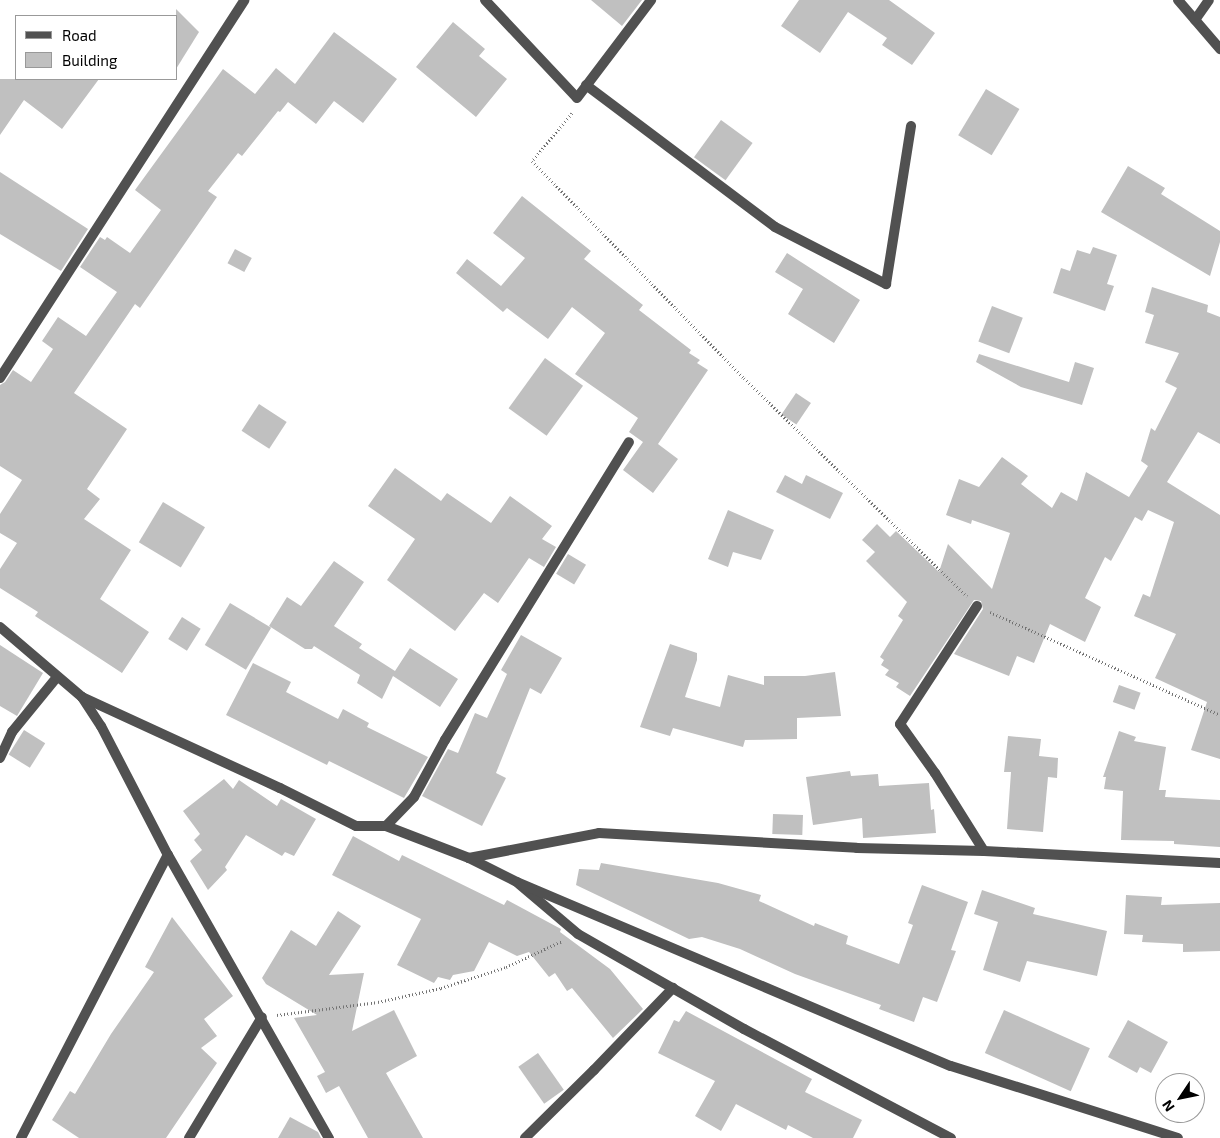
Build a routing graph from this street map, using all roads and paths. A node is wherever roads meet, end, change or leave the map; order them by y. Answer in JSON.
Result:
{"nodes":[{"id":1,"x":245,"y":0,"type":"edge"},
{"id":2,"x":485,"y":0,"type":"edge"},
{"id":3,"x":651,"y":0,"type":"edge"},
{"id":4,"x":1178,"y":0,"type":"edge"},
{"id":5,"x":1209,"y":0,"type":"edge"},
{"id":6,"x":1195,"y":20,"type":"junction"},
{"id":7,"x":1220,"y":49,"type":"edge"},
{"id":8,"x":586,"y":85,"type":"junction"},
{"id":9,"x":577,"y":98,"type":"junction"},
{"id":10,"x":911,"y":126,"type":"dead end"},
{"id":11,"x":0,"y":378,"type":"edge"},
{"id":12,"x":629,"y":442,"type":"dead end"},
{"id":13,"x":977,"y":606,"type":"junction"},
{"id":14,"x":0,"y":627,"type":"edge"},
{"id":15,"x":57,"y":677,"type":"junction"},
{"id":16,"x":82,"y":697,"type":"junction"},
{"id":17,"x":1220,"y":715,"type":"edge"},
{"id":18,"x":0,"y":758,"type":"edge"},
{"id":19,"x":386,"y":826,"type":"junction"},
{"id":20,"x":984,"y":851,"type":"junction"},
{"id":21,"x":168,"y":856,"type":"junction"},
{"id":22,"x":469,"y":858,"type":"junction"},
{"id":23,"x":1220,"y":863,"type":"edge"},
{"id":24,"x":517,"y":882,"type":"junction"},
{"id":25,"x":578,"y":934,"type":"junction"},
{"id":26,"x":673,"y":988,"type":"junction"},
{"id":27,"x":262,"y":1017,"type":"junction"},
{"id":28,"x":21,"y":1138,"type":"edge"},
{"id":29,"x":189,"y":1138,"type":"edge"},
{"id":30,"x":329,"y":1138,"type":"edge"},
{"id":31,"x":525,"y":1138,"type":"edge"},
{"id":32,"x":950,"y":1138,"type":"edge"},
{"id":33,"x":1178,"y":1138,"type":"edge"}],
"edges":[{"from":1,"to":11,"type":"street"},
{"from":2,"to":9,"type":"street"},
{"from":3,"to":8,"type":"street"},
{"from":4,"to":6,"type":"street"},
{"from":5,"to":6,"type":"street"},
{"from":6,"to":7,"type":"street"},
{"from":8,"to":9,"type":"street"},
{"from":8,"to":10,"type":"street"},
{"from":9,"to":13,"type":"path"},
{"from":12,"to":19,"type":"street"},
{"from":13,"to":17,"type":"path"},
{"from":13,"to":20,"type":"street"},
{"from":14,"to":15,"type":"street"},
{"from":15,"to":16,"type":"street"},
{"from":15,"to":18,"type":"street"},
{"from":16,"to":19,"type":"street"},
{"from":16,"to":21,"type":"street"},
{"from":19,"to":22,"type":"street"},
{"from":20,"to":22,"type":"street"},
{"from":20,"to":23,"type":"street"},
{"from":21,"to":27,"type":"street"},
{"from":21,"to":28,"type":"street"},
{"from":22,"to":24,"type":"street"},
{"from":24,"to":25,"type":"street"},
{"from":24,"to":33,"type":"street"},
{"from":25,"to":26,"type":"street"},
{"from":25,"to":27,"type":"path"},
{"from":26,"to":31,"type":"street"},
{"from":26,"to":32,"type":"street"},
{"from":27,"to":29,"type":"street"},
{"from":27,"to":30,"type":"street"}]}
